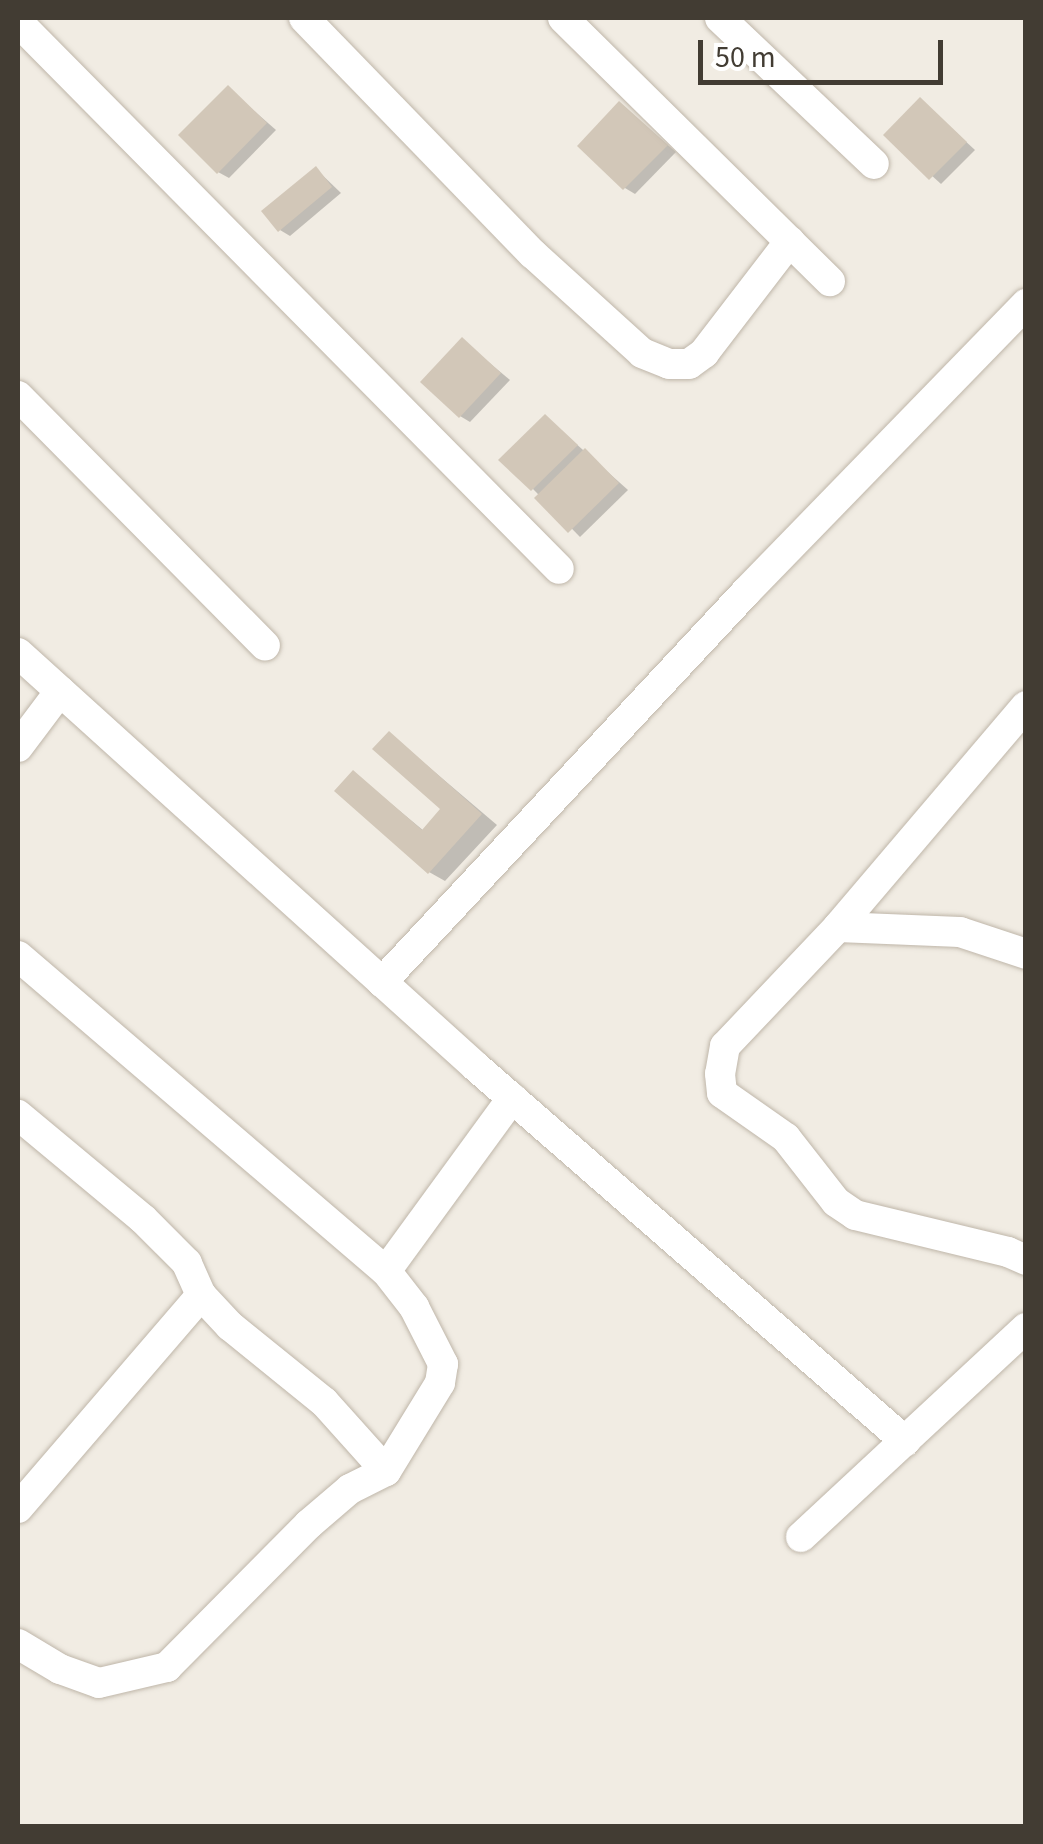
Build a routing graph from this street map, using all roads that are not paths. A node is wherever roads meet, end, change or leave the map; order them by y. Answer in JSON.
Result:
{"nodes":[{"id":1,"x":304,"y":18,"type":"edge"},
{"id":2,"x":563,"y":18,"type":"edge"},
{"id":3,"x":720,"y":18,"type":"edge"},
{"id":4,"x":18,"y":22,"type":"edge"},
{"id":5,"x":874,"y":164,"type":"dead end"},
{"id":6,"x":790,"y":241,"type":"junction"},
{"id":7,"x":830,"y":281,"type":"dead end"},
{"id":8,"x":1026,"y":304,"type":"edge"},
{"id":9,"x":18,"y":396,"type":"edge"},
{"id":10,"x":558,"y":568,"type":"dead end"},
{"id":11,"x":265,"y":646,"type":"dead end"},
{"id":12,"x":18,"y":654,"type":"edge"},
{"id":13,"x":60,"y":691,"type":"junction"},
{"id":14,"x":1026,"y":706,"type":"edge"},
{"id":15,"x":18,"y":747,"type":"edge"},
{"id":16,"x":838,"y":927,"type":"junction"},
{"id":17,"x":1026,"y":954,"type":"edge"},
{"id":18,"x":18,"y":956,"type":"edge"},
{"id":19,"x":382,"y":982,"type":"junction"},
{"id":20,"x":512,"y":1098,"type":"junction"},
{"id":21,"x":18,"y":1115,"type":"edge"},
{"id":22,"x":1026,"y":1260,"type":"edge"},
{"id":23,"x":386,"y":1270,"type":"junction"},
{"id":24,"x":201,"y":1295,"type":"junction"},
{"id":25,"x":1026,"y":1328,"type":"edge"},
{"id":26,"x":905,"y":1442,"type":"junction"},
{"id":27,"x":386,"y":1470,"type":"junction"},
{"id":28,"x":18,"y":1508,"type":"edge"},
{"id":29,"x":801,"y":1537,"type":"dead end"},
{"id":30,"x":18,"y":1644,"type":"edge"}],
"edges":[{"from":1,"to":6,"type":"street"},
{"from":2,"to":6,"type":"street"},
{"from":3,"to":5,"type":"street"},
{"from":4,"to":10,"type":"street"},
{"from":6,"to":7,"type":"street"},
{"from":8,"to":19,"type":"street"},
{"from":9,"to":11,"type":"street"},
{"from":12,"to":13,"type":"street"},
{"from":13,"to":15,"type":"street"},
{"from":13,"to":19,"type":"street"},
{"from":14,"to":16,"type":"street"},
{"from":16,"to":17,"type":"street"},
{"from":16,"to":22,"type":"street"},
{"from":18,"to":23,"type":"street"},
{"from":19,"to":20,"type":"street"},
{"from":20,"to":23,"type":"street"},
{"from":20,"to":26,"type":"street"},
{"from":21,"to":24,"type":"street"},
{"from":23,"to":27,"type":"street"},
{"from":24,"to":27,"type":"street"},
{"from":24,"to":28,"type":"street"},
{"from":25,"to":26,"type":"street"},
{"from":26,"to":29,"type":"street"},
{"from":27,"to":30,"type":"street"}]}
